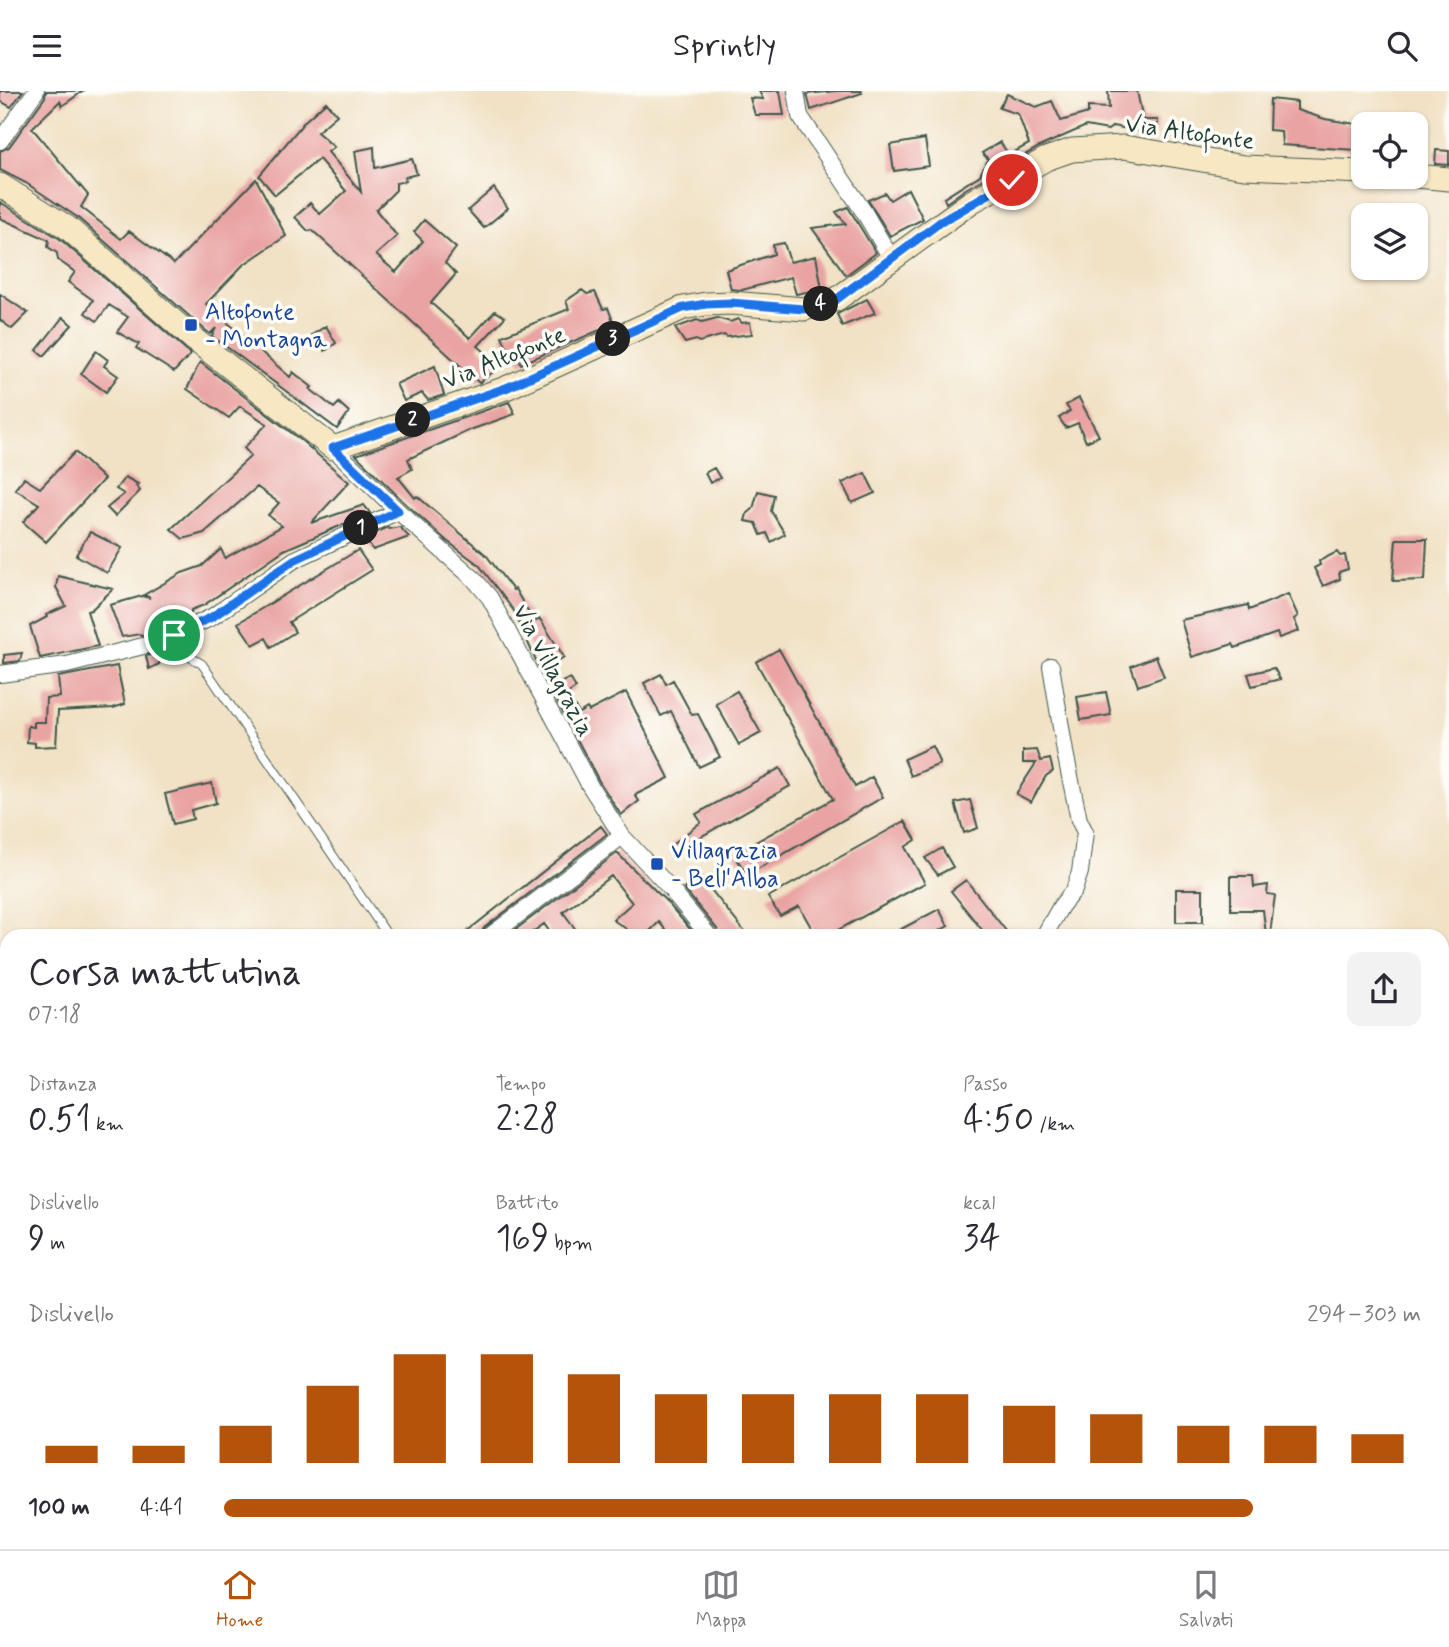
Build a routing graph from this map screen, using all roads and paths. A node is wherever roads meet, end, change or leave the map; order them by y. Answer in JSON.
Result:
{"nodes":[{"id":1,"x":36,"y":91,"type":"edge"},
{"id":2,"x":796,"y":91,"type":"edge"},
{"id":3,"x":0,"y":141,"type":"edge"},
{"id":4,"x":1351,"y":171,"type":"edge"},
{"id":5,"x":1428,"y":177,"type":"edge"},
{"id":6,"x":1449,"y":179,"type":"edge"},
{"id":7,"x":0,"y":184,"type":"edge"},
{"id":8,"x":891,"y":258,"type":"junction"},
{"id":9,"x":333,"y":448,"type":"junction"},
{"id":10,"x":398,"y":511,"type":"junction"},
{"id":11,"x":171,"y":651,"type":"dead end"},
{"id":12,"x":1051,"y":666,"type":"dead end"},
{"id":13,"x":0,"y":674,"type":"edge"},
{"id":14,"x":622,"y":836,"type":"junction"},
{"id":15,"x":383,"y":929,"type":"edge"},
{"id":16,"x":499,"y":929,"type":"edge"},
{"id":17,"x":703,"y":929,"type":"edge"},
{"id":18,"x":1048,"y":929,"type":"edge"}],
"edges":[{"from":1,"to":3,"type":"street"},
{"from":2,"to":8,"type":"street"},
{"from":4,"to":8,"type":"main road","name":"Via Altofonte"},
{"from":5,"to":6,"type":"main road"},
{"from":7,"to":9,"type":"main road"},
{"from":8,"to":9,"type":"main road","name":"Via Altofonte"},
{"from":9,"to":10,"type":"street","name":"Via Villagrazia"},
{"from":10,"to":13,"type":"street"},
{"from":10,"to":14,"type":"street","name":"Via Villagrazia"},
{"from":11,"to":15,"type":"lane"},
{"from":12,"to":18,"type":"street"},
{"from":14,"to":16,"type":"street"},
{"from":14,"to":17,"type":"street","name":"Via Villagrazia"}]}
